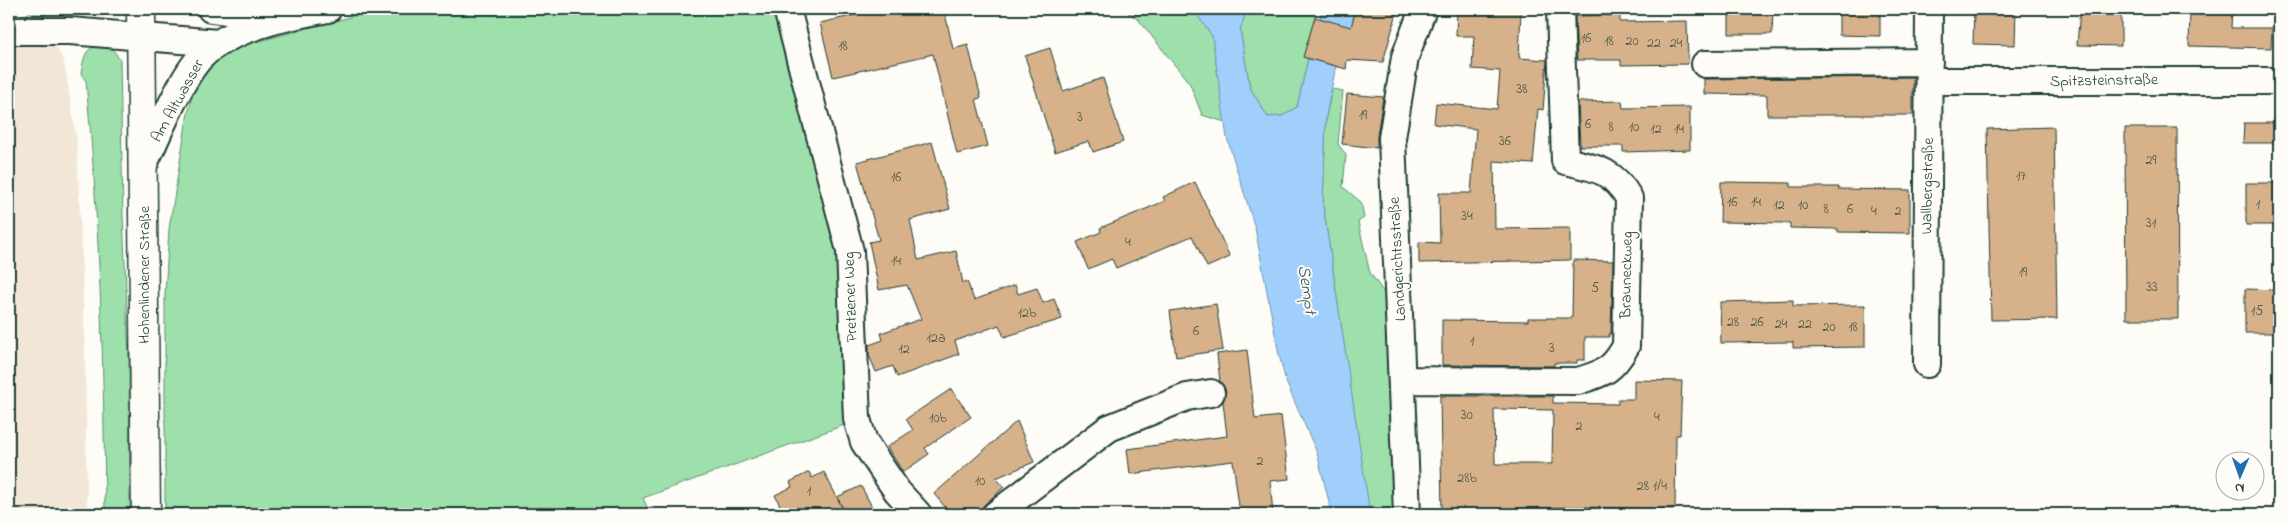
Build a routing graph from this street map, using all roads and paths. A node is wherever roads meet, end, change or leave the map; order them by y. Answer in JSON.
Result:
{"nodes":[{"id":1,"x":141,"y":9,"type":"edge"},
{"id":2,"x":211,"y":9,"type":"edge"},
{"id":3,"x":328,"y":9,"type":"edge"},
{"id":4,"x":787,"y":9,"type":"edge"},
{"id":5,"x":1424,"y":9,"type":"edge"},
{"id":6,"x":1560,"y":9,"type":"edge"},
{"id":7,"x":1929,"y":9,"type":"edge"},
{"id":8,"x":276,"y":18,"type":"junction"},
{"id":9,"x":9,"y":31,"type":"edge"},
{"id":10,"x":142,"y":36,"type":"junction"},
{"id":11,"x":218,"y":43,"type":"junction"},
{"id":12,"x":1705,"y":64,"type":"dead end"},
{"id":13,"x":1929,"y":71,"type":"junction"},
{"id":14,"x":2279,"y":81,"type":"edge"},
{"id":15,"x":144,"y":164,"type":"junction"},
{"id":16,"x":1926,"y":364,"type":"dead end"},
{"id":17,"x":1403,"y":380,"type":"junction"},
{"id":18,"x":1211,"y":392,"type":"dead end"},
{"id":19,"x":146,"y":514,"type":"edge"},
{"id":20,"x":918,"y":514,"type":"edge"},
{"id":21,"x":996,"y":514,"type":"edge"},
{"id":22,"x":1408,"y":514,"type":"edge"}],
"edges":[{"from":1,"to":10,"type":"main road","name":"Hohenlindener Straße"},
{"from":2,"to":8,"type":"street","name":"Am Altwasser"},
{"from":3,"to":8,"type":"street","name":"Am Altwasser"},
{"from":4,"to":20,"type":"street","name":"Pretzener Weg"},
{"from":5,"to":17,"type":"street","name":"Landgerichtsstraße"},
{"from":6,"to":17,"type":"street","name":"Brauneckweg"},
{"from":7,"to":13,"type":"street","name":"Wallbergstraße"},
{"from":8,"to":11,"type":"street","name":"Am Altwasser"},
{"from":9,"to":10,"type":"street"},
{"from":10,"to":11,"type":"street","name":"Am Altwasser"},
{"from":10,"to":15,"type":"main road","name":"Hohenlindener Straße"},
{"from":11,"to":15,"type":"street","name":"Am Altwasser"},
{"from":12,"to":13,"type":"street","name":"Spitzsteinstraße"},
{"from":13,"to":14,"type":"street","name":"Spitzsteinstraße"},
{"from":13,"to":16,"type":"street","name":"Wallbergstraße"},
{"from":15,"to":19,"type":"main road","name":"Hohenlindener Straße"},
{"from":17,"to":22,"type":"street","name":"Landgerichtsstraße"},
{"from":18,"to":21,"type":"street"}]}
